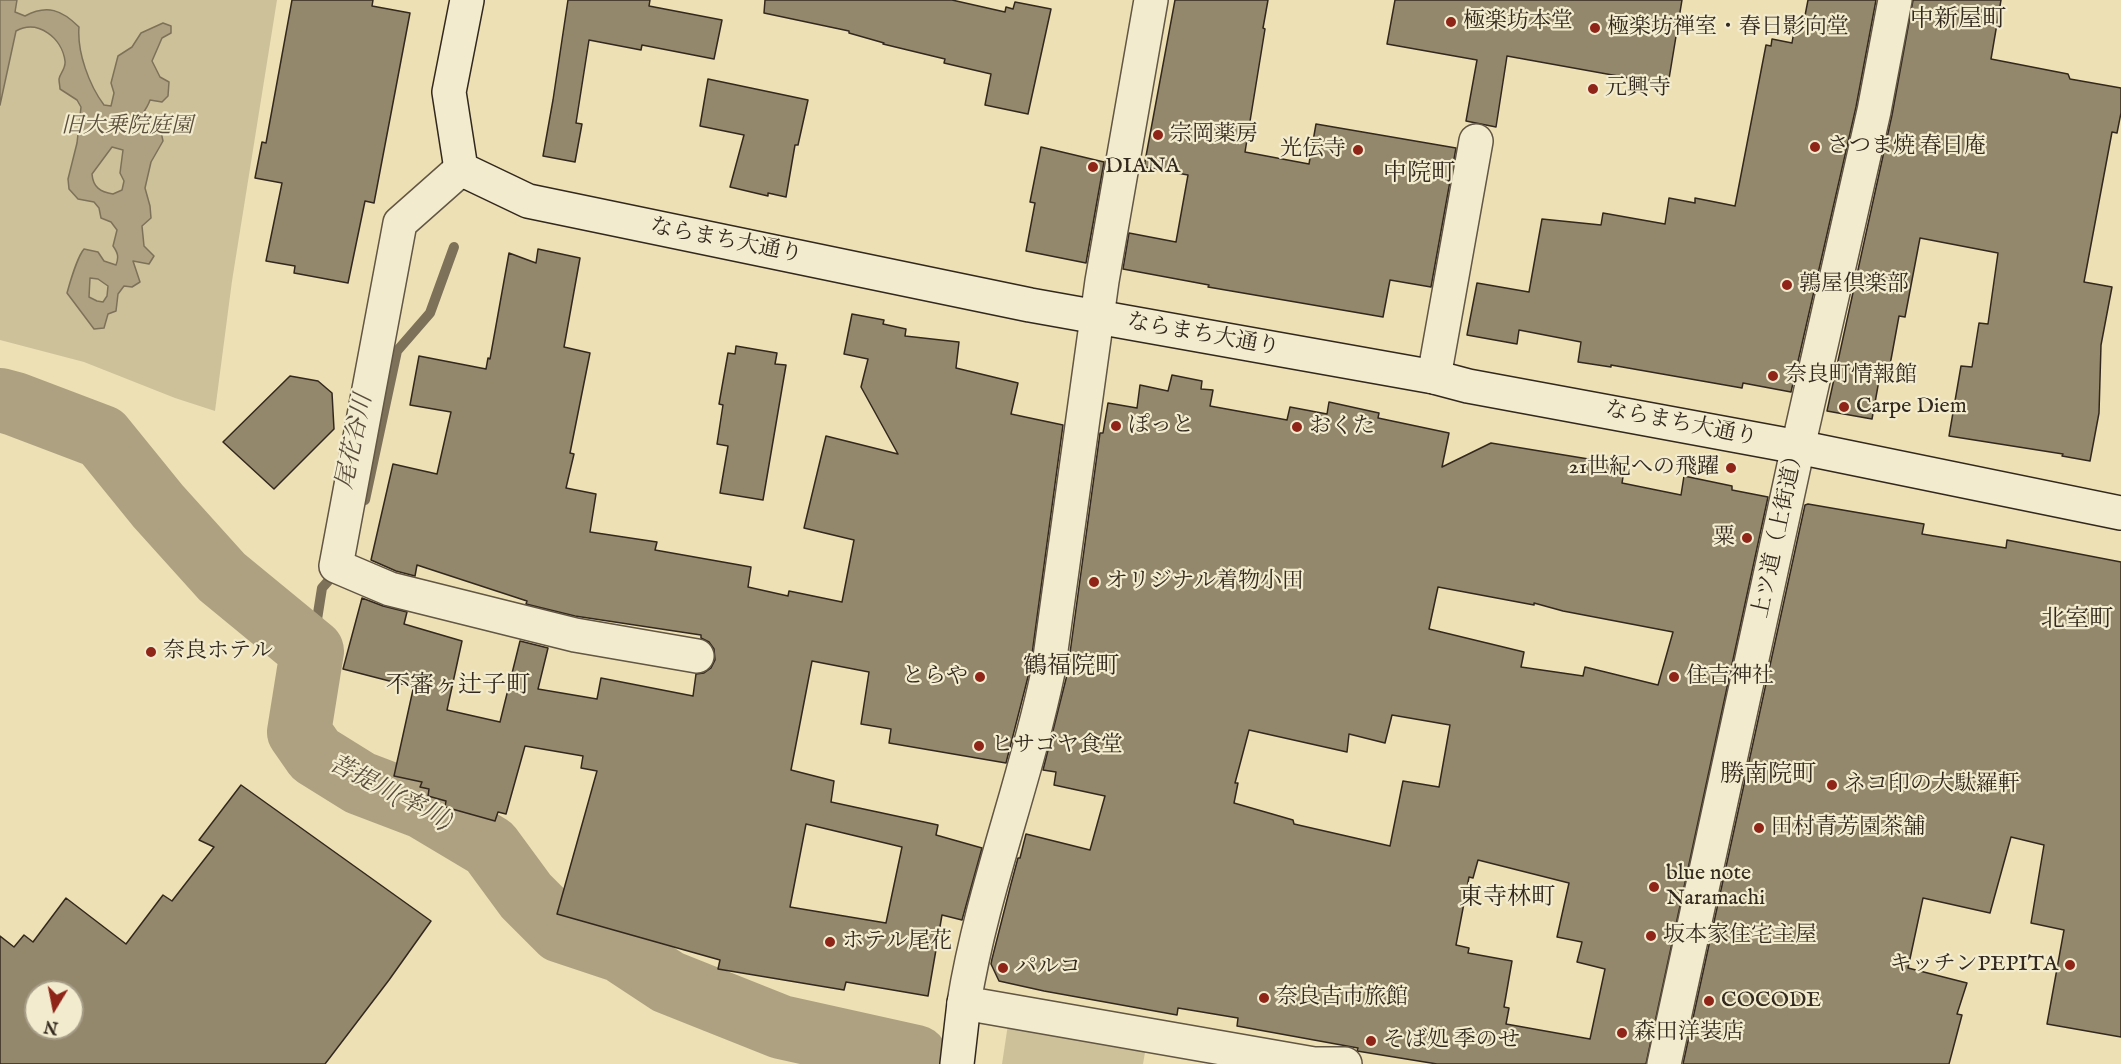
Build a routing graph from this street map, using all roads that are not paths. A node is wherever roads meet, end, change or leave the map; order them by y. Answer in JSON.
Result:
{"nodes":[{"id":1,"x":467,"y":0,"type":"edge"},
{"id":2,"x":1151,"y":0,"type":"edge"},
{"id":3,"x":1895,"y":0,"type":"edge"},
{"id":4,"x":1476,"y":141,"type":"dead end"},
{"id":5,"x":461,"y":169,"type":"junction"},
{"id":6,"x":1097,"y":317,"type":"junction"},
{"id":7,"x":1434,"y":377,"type":"junction"},
{"id":8,"x":1798,"y":447,"type":"junction"},
{"id":9,"x":2121,"y":513,"type":"edge"},
{"id":10,"x":697,"y":656,"type":"dead end"},
{"id":11,"x":964,"y":1004,"type":"junction"},
{"id":12,"x":957,"y":1064,"type":"edge"},
{"id":13,"x":1345,"y":1064,"type":"edge"},
{"id":14,"x":1664,"y":1064,"type":"edge"}],
"edges":[{"from":1,"to":5,"type":"street"},
{"from":2,"to":6,"type":"street"},
{"from":3,"to":8,"type":"street","name":"上ツ道（上街道）"},
{"from":4,"to":7,"type":"street"},
{"from":5,"to":6,"type":"street","name":"ならまち大通り"},
{"from":5,"to":10,"type":"street"},
{"from":6,"to":7,"type":"street","name":"ならまち大通り"},
{"from":6,"to":11,"type":"street"},
{"from":7,"to":8,"type":"street","name":"ならまち大通り"},
{"from":8,"to":9,"type":"street","name":"ならまち大通り"},
{"from":8,"to":14,"type":"street","name":"上ツ道（上街道）"},
{"from":11,"to":12,"type":"street"},
{"from":11,"to":13,"type":"street"}]}
